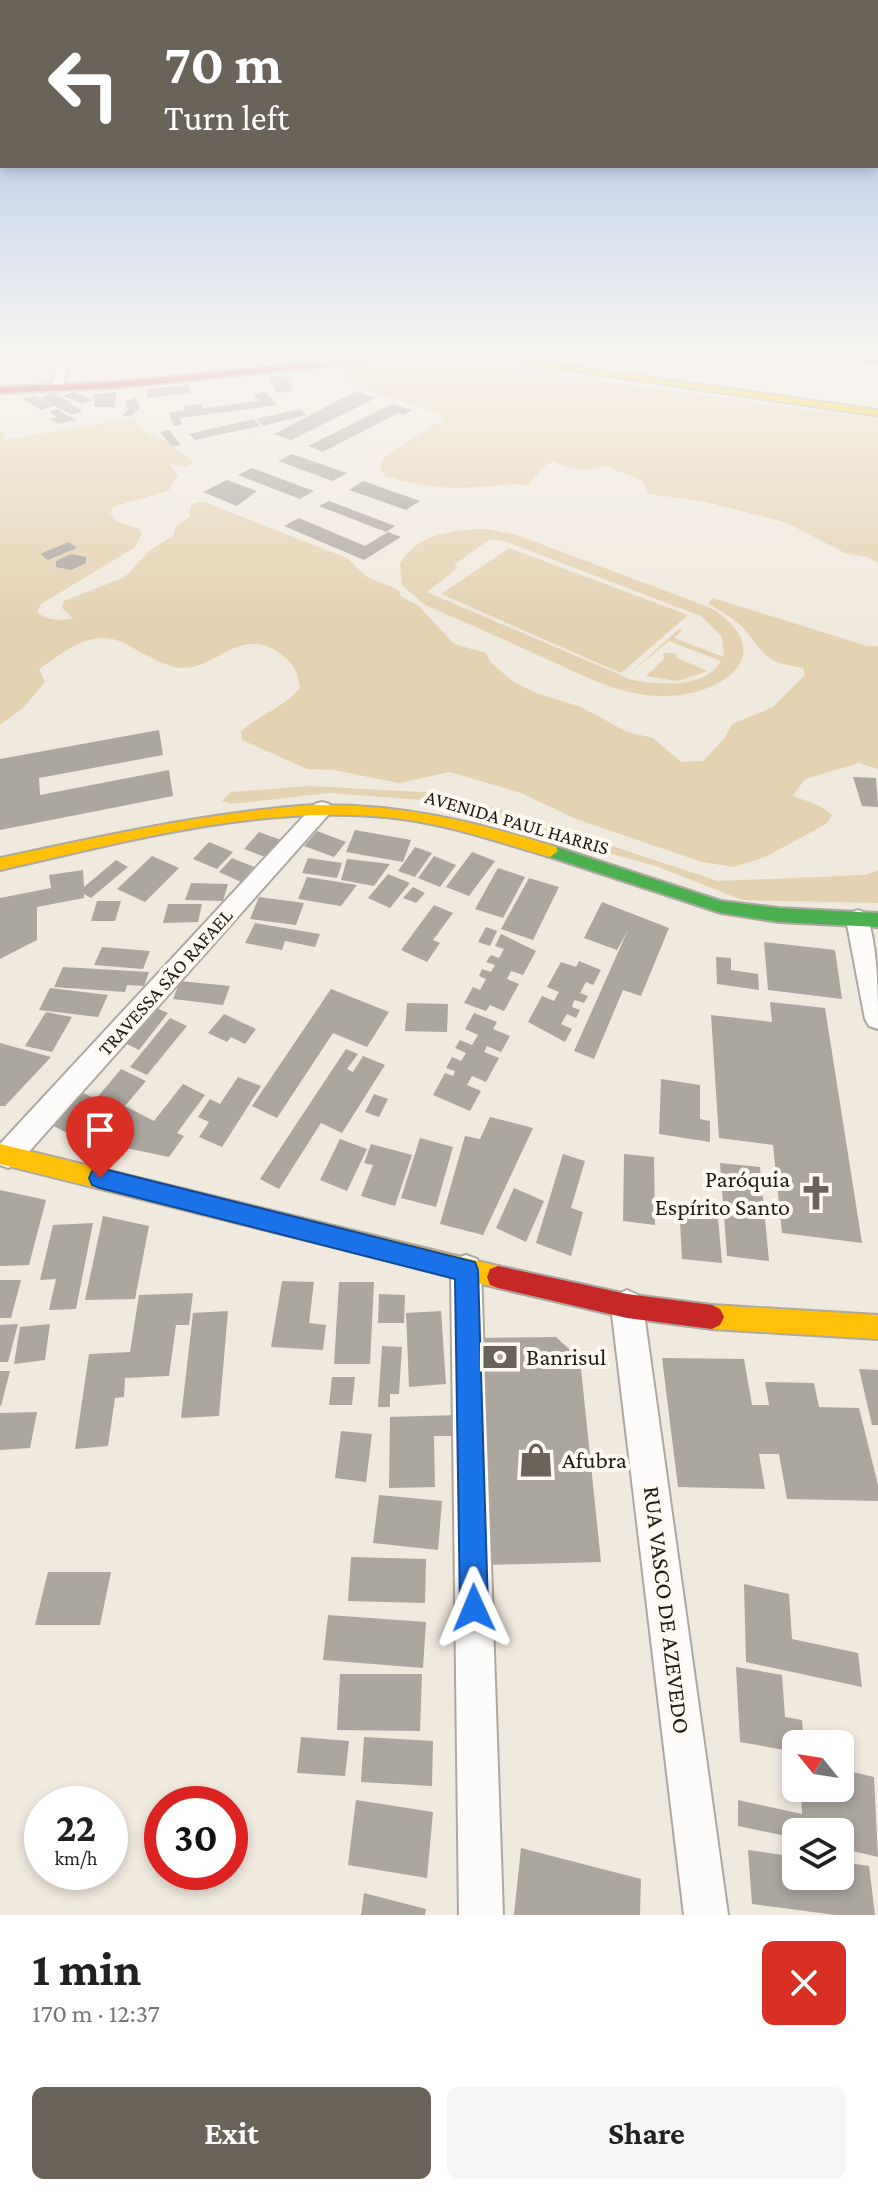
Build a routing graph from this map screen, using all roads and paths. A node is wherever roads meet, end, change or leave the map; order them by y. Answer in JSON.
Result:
{"nodes":[{"id":1,"x":322,"y":809,"type":"junction"},
{"id":2,"x":0,"y":864,"type":"edge"},
{"id":3,"x":868,"y":919,"type":"edge"},
{"id":4,"x":878,"y":1019,"type":"edge"},
{"id":5,"x":4,"y":1154,"type":"edge"},
{"id":6,"x":466,"y":1270,"type":"junction"},
{"id":7,"x":627,"y":1306,"type":"junction"},
{"id":8,"x":878,"y":1327,"type":"edge"},
{"id":9,"x":481,"y":1915,"type":"edge"},
{"id":10,"x":706,"y":1915,"type":"edge"}],
"edges":[{"from":1,"to":2,"type":"main road","name":"AVENIDA PAUL HARRIS"},
{"from":1,"to":3,"type":"main road","name":"AVENIDA PAUL HARRIS"},
{"from":1,"to":5,"type":"street","name":"TRAVESSA SÃO RAFAEL"},
{"from":3,"to":4,"type":"street"},
{"from":5,"to":6,"type":"main road"},
{"from":6,"to":7,"type":"main road"},
{"from":6,"to":9,"type":"street"},
{"from":7,"to":8,"type":"main road"},
{"from":7,"to":10,"type":"street","name":"RUA VASCO DE AZEVEDO"}]}
